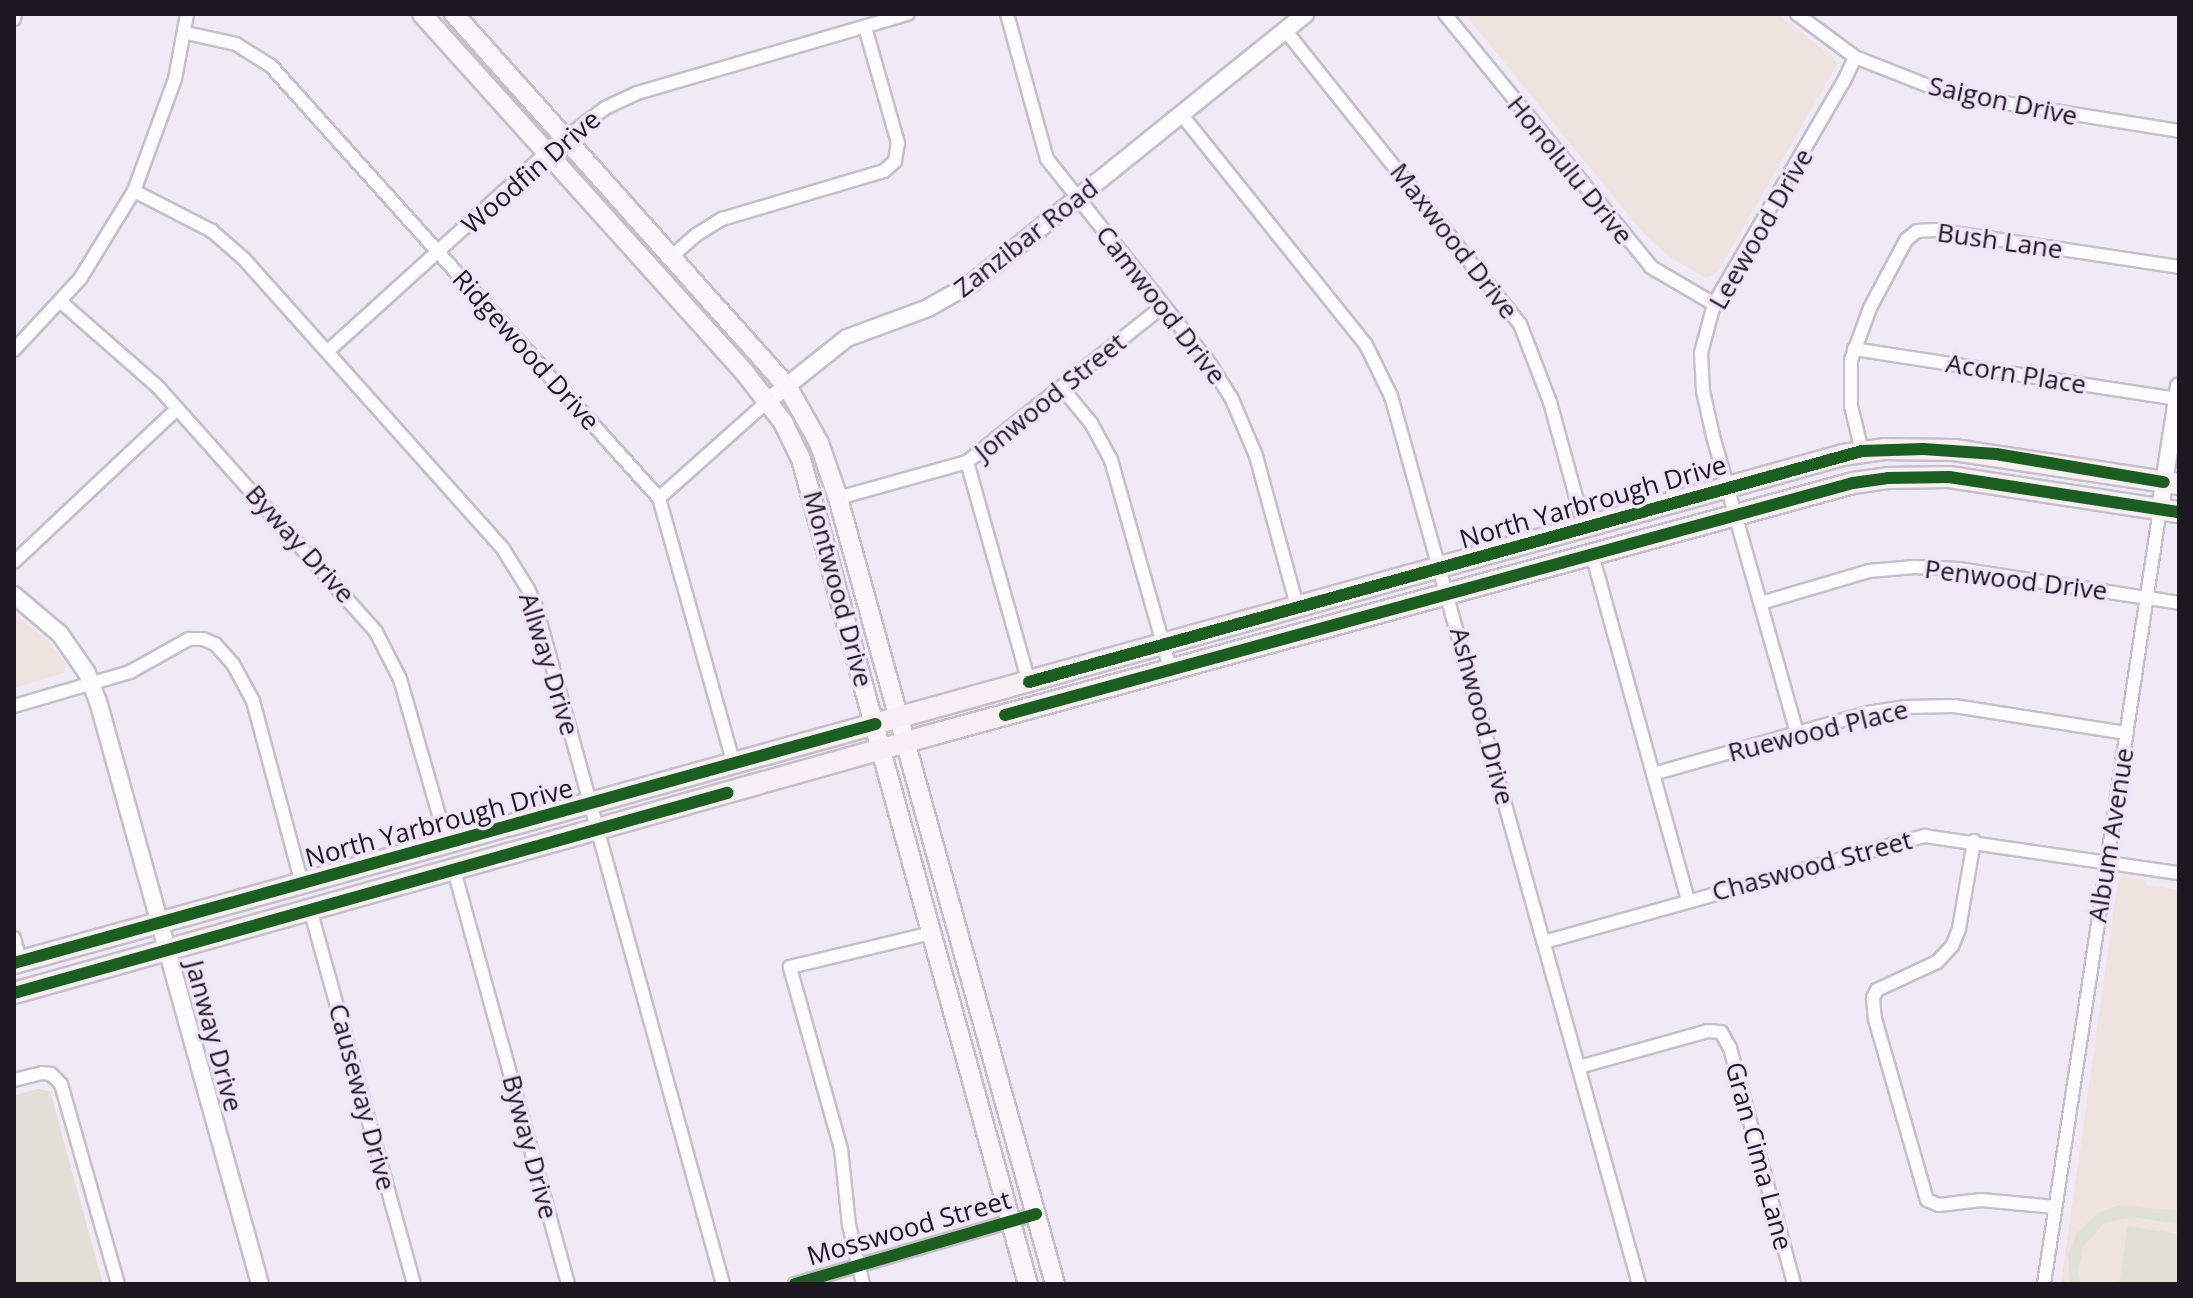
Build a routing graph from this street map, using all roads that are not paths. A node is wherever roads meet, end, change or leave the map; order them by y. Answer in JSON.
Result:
{"nodes":[{"id":1,"x":187,"y":14,"type":"edge"},
{"id":2,"x":422,"y":14,"type":"edge"},
{"id":3,"x":908,"y":14,"type":"edge"},
{"id":4,"x":1007,"y":14,"type":"edge"},
{"id":5,"x":1305,"y":14,"type":"edge"},
{"id":6,"x":1445,"y":14,"type":"edge"},
{"id":7,"x":1797,"y":14,"type":"edge"},
{"id":8,"x":458,"y":15,"type":"edge"},
{"id":9,"x":865,"y":27,"type":"junction"},
{"id":10,"x":1285,"y":30,"type":"junction"},
{"id":11,"x":186,"y":33,"type":"junction"},
{"id":12,"x":440,"y":34,"type":"junction"},
{"id":13,"x":1855,"y":57,"type":"junction"},
{"id":14,"x":1181,"y":114,"type":"junction"},
{"id":15,"x":2179,"y":131,"type":"edge"},
{"id":16,"x":565,"y":137,"type":"junction"},
{"id":17,"x":546,"y":153,"type":"junction"},
{"id":18,"x":134,"y":191,"type":"junction"},
{"id":19,"x":1078,"y":199,"type":"junction"},
{"id":20,"x":438,"y":251,"type":"junction"},
{"id":21,"x":672,"y":256,"type":"junction"},
{"id":22,"x":2179,"y":267,"type":"edge"},
{"id":23,"x":61,"y":302,"type":"junction"},
{"id":24,"x":1714,"y":304,"type":"junction"},
{"id":25,"x":1162,"y":307,"type":"junction"},
{"id":26,"x":1854,"y":349,"type":"junction"},
{"id":27,"x":14,"y":350,"type":"edge"},
{"id":28,"x":328,"y":351,"type":"junction"},
{"id":29,"x":787,"y":386,"type":"junction"},
{"id":30,"x":1062,"y":388,"type":"junction"},
{"id":31,"x":2178,"y":392,"type":"edge"},
{"id":32,"x":768,"y":401,"type":"junction"},
{"id":33,"x":177,"y":409,"type":"junction"},
{"id":34,"x":1862,"y":451,"type":"junction"},
{"id":35,"x":967,"y":462,"type":"junction"},
{"id":36,"x":2171,"y":483,"type":"edge"},
{"id":37,"x":1728,"y":487,"type":"junction"},
{"id":38,"x":659,"y":498,"type":"junction"},
{"id":39,"x":838,"y":498,"type":"junction"},
{"id":40,"x":2169,"y":510,"type":"edge"},
{"id":41,"x":1736,"y":515,"type":"junction"},
{"id":42,"x":1584,"y":526,"type":"junction"},
{"id":43,"x":1592,"y":554,"type":"junction"},
{"id":44,"x":14,"y":562,"type":"edge"},
{"id":45,"x":1442,"y":567,"type":"junction"},
{"id":46,"x":1449,"y":593,"type":"junction"},
{"id":47,"x":14,"y":595,"type":"edge"},
{"id":48,"x":2147,"y":598,"type":"junction"},
{"id":49,"x":1761,"y":603,"type":"junction"},
{"id":50,"x":2179,"y":603,"type":"edge"},
{"id":51,"x":1297,"y":606,"type":"junction"},
{"id":52,"x":1163,"y":644,"type":"junction"},
{"id":53,"x":1171,"y":672,"type":"junction"},
{"id":54,"x":1029,"y":682,"type":"junction"},
{"id":55,"x":91,"y":683,"type":"junction"},
{"id":56,"x":14,"y":706,"type":"edge"},
{"id":57,"x":897,"y":718,"type":"junction"},
{"id":58,"x":875,"y":724,"type":"junction"},
{"id":59,"x":1797,"y":733,"type":"junction"},
{"id":60,"x":2127,"y":733,"type":"junction"},
{"id":61,"x":904,"y":743,"type":"junction"},
{"id":62,"x":881,"y":750,"type":"junction"},
{"id":63,"x":734,"y":764,"type":"junction"},
{"id":64,"x":1653,"y":774,"type":"junction"},
{"id":65,"x":590,"y":804,"type":"junction"},
{"id":66,"x":598,"y":829,"type":"junction"},
{"id":67,"x":1974,"y":841,"type":"junction"},
{"id":68,"x":447,"y":843,"type":"junction"},
{"id":69,"x":2107,"y":863,"type":"junction"},
{"id":70,"x":454,"y":870,"type":"junction"},
{"id":71,"x":2179,"y":873,"type":"edge"},
{"id":72,"x":302,"y":884,"type":"junction"},
{"id":73,"x":1688,"y":900,"type":"junction"},
{"id":74,"x":310,"y":909,"type":"junction"},
{"id":75,"x":160,"y":923,"type":"junction"},
{"id":76,"x":932,"y":933,"type":"junction"},
{"id":77,"x":14,"y":938,"type":"edge"},
{"id":78,"x":1544,"y":942,"type":"junction"},
{"id":79,"x":167,"y":950,"type":"junction"},
{"id":80,"x":17,"y":962,"type":"edge"},
{"id":81,"x":14,"y":993,"type":"edge"},
{"id":82,"x":1579,"y":1067,"type":"junction"},
{"id":83,"x":14,"y":1080,"type":"edge"},
{"id":84,"x":2055,"y":1207,"type":"junction"},
{"id":85,"x":1036,"y":1214,"type":"junction"},
{"id":86,"x":1011,"y":1221,"type":"junction"},
{"id":87,"x":858,"y":1266,"type":"junction"},
{"id":88,"x":118,"y":1284,"type":"edge"},
{"id":89,"x":260,"y":1284,"type":"edge"},
{"id":90,"x":414,"y":1284,"type":"edge"},
{"id":91,"x":568,"y":1284,"type":"edge"},
{"id":92,"x":723,"y":1284,"type":"edge"},
{"id":93,"x":795,"y":1284,"type":"edge"},
{"id":94,"x":863,"y":1284,"type":"edge"},
{"id":95,"x":1028,"y":1284,"type":"edge"},
{"id":96,"x":1055,"y":1284,"type":"edge"},
{"id":97,"x":1639,"y":1284,"type":"edge"},
{"id":98,"x":1794,"y":1284,"type":"edge"},
{"id":99,"x":2044,"y":1284,"type":"edge"}],
"edges":[{"from":1,"to":11,"type":"street"},
{"from":2,"to":12,"type":"main road","name":"Montwood Drive"},
{"from":3,"to":9,"type":"street","name":"Woodfin Drive"},
{"from":4,"to":19,"type":"street","name":"Camwood Drive"},
{"from":5,"to":10,"type":"street","name":"Zanzibar Road"},
{"from":6,"to":24,"type":"street","name":"Honolulu Drive"},
{"from":7,"to":13,"type":"street","name":"Saigon Drive"},
{"from":8,"to":12,"type":"street"},
{"from":8,"to":16,"type":"main road","name":"Montwood Drive"},
{"from":9,"to":16,"type":"street","name":"Woodfin Drive"},
{"from":9,"to":21,"type":"street"},
{"from":10,"to":14,"type":"street","name":"Zanzibar Road"},
{"from":10,"to":42,"type":"street","name":"Maxwood Drive"},
{"from":11,"to":18,"type":"street"},
{"from":11,"to":20,"type":"street","name":"Ridgewood Drive"},
{"from":12,"to":17,"type":"main road","name":"Montwood Drive"},
{"from":13,"to":15,"type":"street","name":"Saigon Drive"},
{"from":13,"to":24,"type":"street","name":"Leewood Drive"},
{"from":14,"to":19,"type":"street","name":"Zanzibar Road"},
{"from":14,"to":45,"type":"street","name":"Ashwood Drive"},
{"from":16,"to":17,"type":"street","name":"Woodfin Drive"},
{"from":16,"to":21,"type":"main road","name":"Montwood Drive"},
{"from":17,"to":20,"type":"street","name":"Woodfin Drive"},
{"from":17,"to":32,"type":"main road","name":"Montwood Drive"},
{"from":18,"to":23,"type":"street"},
{"from":18,"to":28,"type":"street","name":"Allway Drive"},
{"from":19,"to":25,"type":"street","name":"Camwood Drive"},
{"from":19,"to":29,"type":"street","name":"Zanzibar Road"},
{"from":20,"to":28,"type":"street","name":"Woodfin Drive"},
{"from":20,"to":38,"type":"street","name":"Ridgewood Drive"},
{"from":21,"to":29,"type":"main road","name":"Montwood Drive"},
{"from":22,"to":26,"type":"street","name":"Bush Lane"},
{"from":23,"to":27,"type":"street"},
{"from":23,"to":33,"type":"street","name":"Byway Drive"},
{"from":24,"to":37,"type":"street","name":"Leewood Drive"},
{"from":25,"to":30,"type":"street","name":"Jonwood Street"},
{"from":25,"to":51,"type":"street","name":"Camwood Drive"},
{"from":26,"to":31,"type":"street","name":"Acorn Place"},
{"from":26,"to":34,"type":"street","name":"Bush Lane"},
{"from":28,"to":65,"type":"street","name":"Allway Drive"},
{"from":29,"to":32,"type":"street","name":"Zanzibar Road"},
{"from":29,"to":39,"type":"main road","name":"Montwood Drive"},
{"from":30,"to":35,"type":"street","name":"Jonwood Street"},
{"from":30,"to":52,"type":"street"},
{"from":31,"to":36,"type":"street","name":"Album Avenue"},
{"from":32,"to":38,"type":"street","name":"Zanzibar Road"},
{"from":32,"to":58,"type":"main road","name":"Montwood Drive"},
{"from":33,"to":44,"type":"street"},
{"from":33,"to":68,"type":"street","name":"Byway Drive"},
{"from":34,"to":36,"type":"main road","name":"North Yarbrough Drive"},
{"from":34,"to":37,"type":"main road","name":"North Yarbrough Drive"},
{"from":35,"to":39,"type":"street","name":"Jonwood Street"},
{"from":35,"to":54,"type":"street"},
{"from":36,"to":40,"type":"street","name":"Album Avenue"},
{"from":37,"to":41,"type":"street","name":"Leewood Drive"},
{"from":37,"to":42,"type":"main road","name":"North Yarbrough Drive"},
{"from":38,"to":63,"type":"street","name":"Ridgewood Drive"},
{"from":39,"to":57,"type":"main road","name":"Montwood Drive"},
{"from":40,"to":41,"type":"main road","name":"North Yarbrough Drive"},
{"from":40,"to":48,"type":"street","name":"Album Avenue"},
{"from":41,"to":43,"type":"main road","name":"North Yarbrough Drive"},
{"from":41,"to":49,"type":"street","name":"Leewood Drive"},
{"from":42,"to":45,"type":"main road","name":"North Yarbrough Drive"},
{"from":43,"to":46,"type":"main road","name":"North Yarbrough Drive"},
{"from":43,"to":64,"type":"street"},
{"from":45,"to":46,"type":"street","name":"Ashwood Drive"},
{"from":45,"to":51,"type":"main road","name":"North Yarbrough Drive"},
{"from":46,"to":53,"type":"main road","name":"North Yarbrough Drive"},
{"from":46,"to":78,"type":"street","name":"Ashwood Drive"},
{"from":47,"to":55,"type":"street","name":"Janway Drive"},
{"from":48,"to":49,"type":"street","name":"Penwood Drive"},
{"from":48,"to":50,"type":"street","name":"Penwood Drive"},
{"from":48,"to":60,"type":"street","name":"Album Avenue"},
{"from":49,"to":59,"type":"street","name":"Leewood Drive"},
{"from":51,"to":52,"type":"main road","name":"North Yarbrough Drive"},
{"from":52,"to":53,"type":"street"},
{"from":52,"to":54,"type":"main road","name":"North Yarbrough Drive"},
{"from":53,"to":61,"type":"main road","name":"North Yarbrough Drive"},
{"from":54,"to":57,"type":"main road","name":"North Yarbrough Drive"},
{"from":55,"to":56,"type":"street"},
{"from":55,"to":72,"type":"street"},
{"from":55,"to":75,"type":"street","name":"Janway Drive"},
{"from":57,"to":58,"type":"main road","name":"North Yarbrough Drive"},
{"from":57,"to":61,"type":"main road","name":"Montwood Drive"},
{"from":58,"to":62,"type":"main road","name":"Montwood Drive"},
{"from":58,"to":63,"type":"main road","name":"North Yarbrough Drive"},
{"from":59,"to":60,"type":"street","name":"Ruewood Place"},
{"from":59,"to":64,"type":"street","name":"Ruewood Place"},
{"from":60,"to":69,"type":"street","name":"Album Avenue"},
{"from":61,"to":62,"type":"main road","name":"North Yarbrough Drive"},
{"from":61,"to":85,"type":"main road","name":"Montwood Drive"},
{"from":62,"to":66,"type":"main road","name":"North Yarbrough Drive"},
{"from":62,"to":76,"type":"main road","name":"Montwood Drive"},
{"from":63,"to":65,"type":"main road","name":"North Yarbrough Drive"},
{"from":64,"to":73,"type":"street"},
{"from":65,"to":66,"type":"street","name":"Allway Drive"},
{"from":65,"to":68,"type":"main road","name":"North Yarbrough Drive"},
{"from":66,"to":70,"type":"main road","name":"North Yarbrough Drive"},
{"from":66,"to":92,"type":"street","name":"Allway Drive"},
{"from":67,"to":69,"type":"street","name":"Chaswood Street"},
{"from":67,"to":73,"type":"street","name":"Chaswood Street"},
{"from":67,"to":84,"type":"street"},
{"from":68,"to":72,"type":"main road","name":"North Yarbrough Drive"},
{"from":69,"to":71,"type":"street","name":"Chaswood Street"},
{"from":69,"to":84,"type":"street","name":"Album Avenue"},
{"from":70,"to":74,"type":"main road","name":"North Yarbrough Drive"},
{"from":70,"to":91,"type":"street","name":"Byway Drive"},
{"from":72,"to":75,"type":"main road","name":"North Yarbrough Drive"},
{"from":73,"to":78,"type":"street","name":"Chaswood Street"},
{"from":74,"to":79,"type":"main road","name":"North Yarbrough Drive"},
{"from":74,"to":90,"type":"street","name":"Causeway Drive"},
{"from":75,"to":79,"type":"street","name":"Janway Drive"},
{"from":75,"to":80,"type":"main road","name":"North Yarbrough Drive"},
{"from":76,"to":86,"type":"main road","name":"Montwood Drive"},
{"from":76,"to":87,"type":"street"},
{"from":77,"to":80,"type":"street"},
{"from":78,"to":82,"type":"street","name":"Ashwood Drive"},
{"from":79,"to":81,"type":"main road","name":"North Yarbrough Drive"},
{"from":79,"to":89,"type":"street","name":"Janway Drive"},
{"from":82,"to":97,"type":"street","name":"Ashwood Drive"},
{"from":82,"to":98,"type":"street","name":"Gran Cima Lane"},
{"from":83,"to":88,"type":"street"},
{"from":84,"to":99,"type":"street","name":"Album Avenue"},
{"from":85,"to":86,"type":"street","name":"Mosswood Street"},
{"from":85,"to":96,"type":"main road","name":"Montwood Drive"},
{"from":86,"to":87,"type":"street","name":"Mosswood Street"},
{"from":86,"to":95,"type":"main road","name":"Montwood Drive"},
{"from":87,"to":93,"type":"street","name":"Mosswood Street"},
{"from":87,"to":94,"type":"street"}]}
